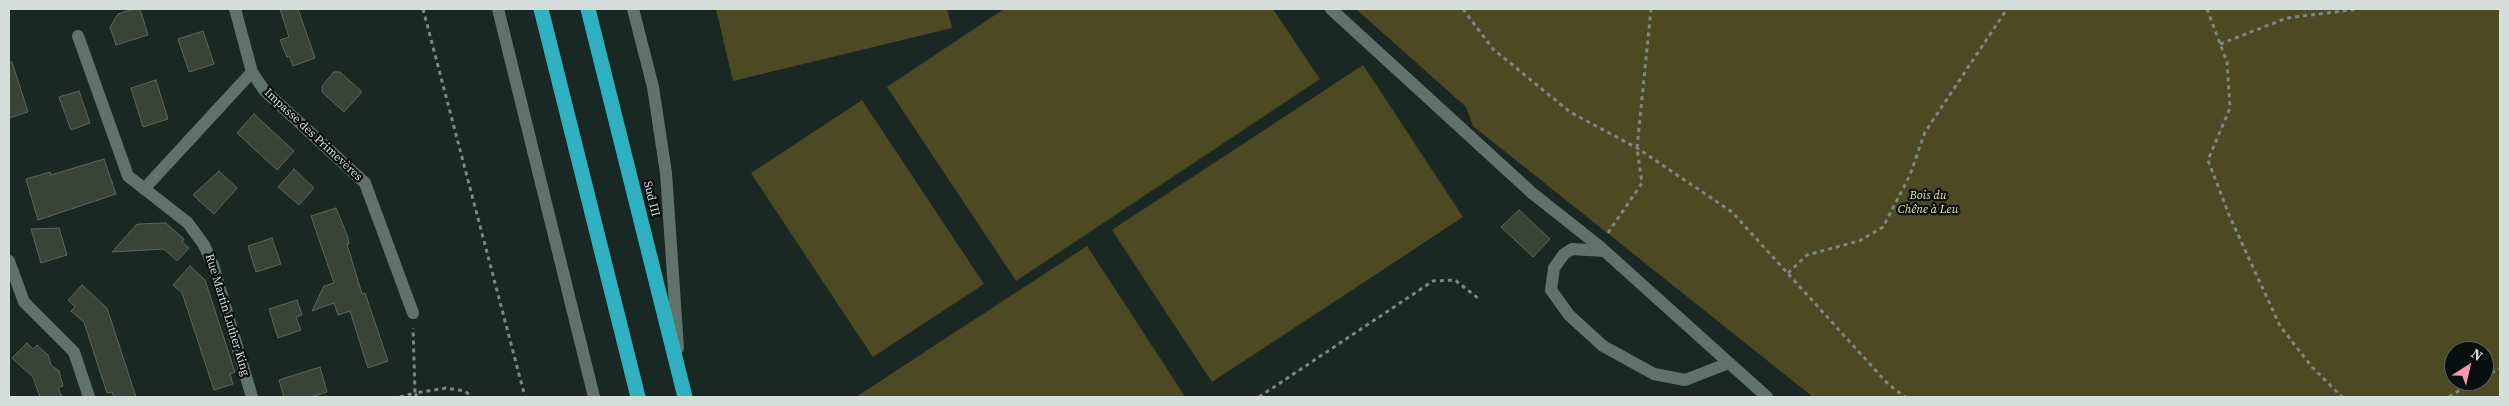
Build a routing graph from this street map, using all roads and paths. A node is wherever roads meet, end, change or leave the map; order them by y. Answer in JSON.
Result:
{"nodes":[{"id":1,"x":235,"y":9,"type":"edge"},
{"id":2,"x":423,"y":9,"type":"edge"},
{"id":3,"x":498,"y":9,"type":"edge"},
{"id":4,"x":541,"y":9,"type":"edge"},
{"id":5,"x":588,"y":9,"type":"edge"},
{"id":6,"x":632,"y":9,"type":"edge"},
{"id":7,"x":1331,"y":9,"type":"edge"},
{"id":8,"x":1463,"y":9,"type":"edge"},
{"id":9,"x":1651,"y":9,"type":"edge"},
{"id":10,"x":2007,"y":9,"type":"edge"},
{"id":11,"x":2207,"y":9,"type":"edge"},
{"id":12,"x":2360,"y":9,"type":"edge"},
{"id":13,"x":78,"y":36,"type":"dead end"},
{"id":14,"x":2220,"y":44,"type":"junction"},
{"id":15,"x":252,"y":72,"type":"junction"},
{"id":16,"x":1637,"y":148,"type":"junction"},
{"id":17,"x":144,"y":190,"type":"junction"},
{"id":18,"x":1602,"y":248,"type":"junction"},
{"id":19,"x":9,"y":261,"type":"edge"},
{"id":20,"x":1788,"y":273,"type":"junction"},
{"id":21,"x":1479,"y":299,"type":"dead end"},
{"id":22,"x":413,"y":313,"type":"joint"},
{"id":23,"x":1728,"y":363,"type":"junction"},
{"id":24,"x":679,"y":373,"type":"junction"},
{"id":25,"x":415,"y":393,"type":"junction"},
{"id":26,"x":89,"y":397,"type":"edge"},
{"id":27,"x":252,"y":397,"type":"edge"},
{"id":28,"x":400,"y":397,"type":"edge"},
{"id":29,"x":417,"y":397,"type":"edge"},
{"id":30,"x":472,"y":397,"type":"edge"},
{"id":31,"x":525,"y":397,"type":"edge"},
{"id":32,"x":594,"y":397,"type":"edge"},
{"id":33,"x":638,"y":397,"type":"edge"},
{"id":34,"x":685,"y":397,"type":"edge"},
{"id":35,"x":1259,"y":397,"type":"edge"},
{"id":36,"x":1767,"y":397,"type":"edge"},
{"id":37,"x":1905,"y":397,"type":"edge"},
{"id":38,"x":2342,"y":397,"type":"edge"}],
"edges":[{"from":1,"to":15,"type":"street","name":"Impasse des Primevères"},
{"from":2,"to":31,"type":"path"},
{"from":3,"to":32,"type":"street"},
{"from":4,"to":33,"type":"highway"},
{"from":5,"to":24,"type":"highway","name":"Sud III"},
{"from":6,"to":24,"type":"street"},
{"from":7,"to":18,"type":"street"},
{"from":8,"to":16,"type":"path"},
{"from":9,"to":16,"type":"path"},
{"from":10,"to":20,"type":"path"},
{"from":11,"to":14,"type":"path"},
{"from":12,"to":14,"type":"path"},
{"from":13,"to":17,"type":"street","name":"Rue Martin Luther King"},
{"from":14,"to":38,"type":"path"},
{"from":15,"to":17,"type":"street"},
{"from":15,"to":22,"type":"street","name":"Impasse des Primevères"},
{"from":16,"to":18,"type":"path"},
{"from":16,"to":20,"type":"path"},
{"from":17,"to":27,"type":"street","name":"Rue Martin Luther King"},
{"from":18,"to":23,"type":"street"},
{"from":18,"to":23,"type":"street"},
{"from":19,"to":26,"type":"street"},
{"from":20,"to":37,"type":"path"},
{"from":21,"to":35,"type":"path"},
{"from":22,"to":25,"type":"path"},
{"from":23,"to":36,"type":"street"},
{"from":24,"to":34,"type":"highway","name":"Sud III"},
{"from":25,"to":28,"type":"path"},
{"from":25,"to":29,"type":"path"},
{"from":25,"to":30,"type":"path"}]}
